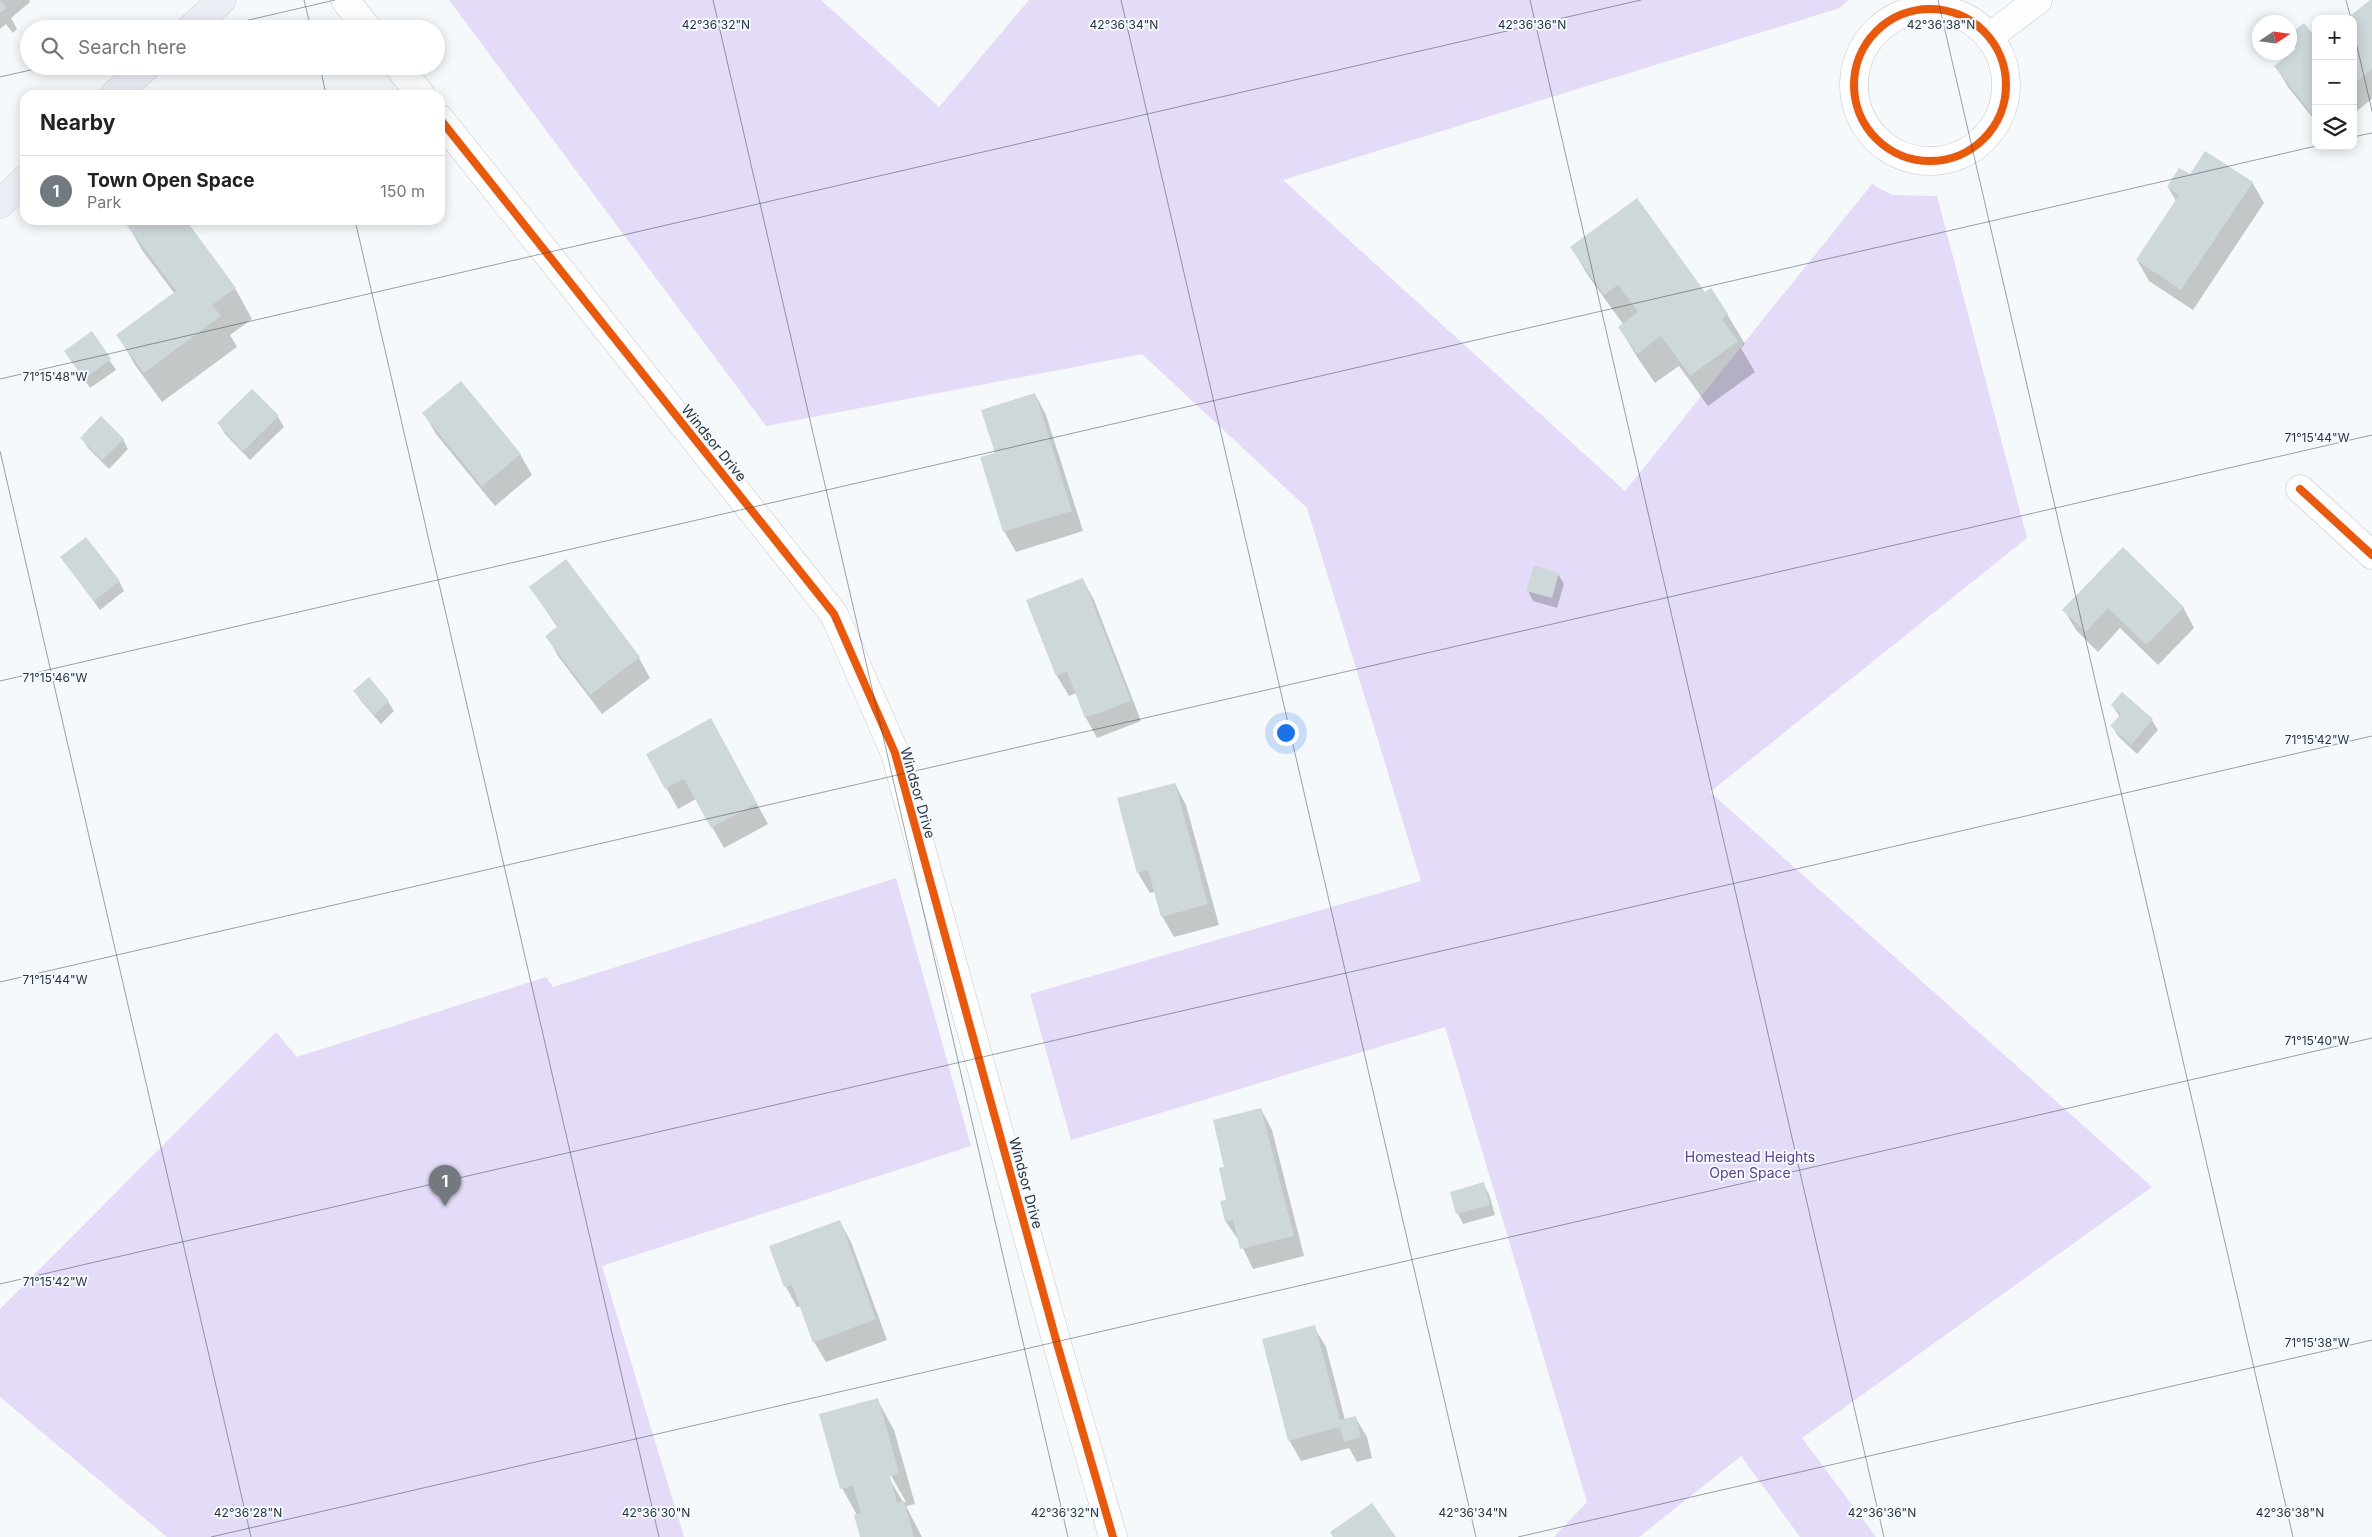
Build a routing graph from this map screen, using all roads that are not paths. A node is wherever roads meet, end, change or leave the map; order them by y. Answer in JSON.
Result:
{"nodes":[{"id":1,"x":222,"y":0,"type":"edge"},
{"id":2,"x":345,"y":0,"type":"edge"},
{"id":3,"x":2038,"y":0,"type":"edge"},
{"id":4,"x":200,"y":20,"type":"edge"},
{"id":5,"x":361,"y":20,"type":"edge"},
{"id":6,"x":1990,"y":37,"type":"junction"},
{"id":7,"x":137,"y":75,"type":"edge"},
{"id":8,"x":405,"y":75,"type":"edge"},
{"id":9,"x":120,"y":90,"type":"edge"},
{"id":10,"x":417,"y":90,"type":"edge"},
{"id":11,"x":445,"y":125,"type":"edge"},
{"id":12,"x":20,"y":184,"type":"edge"},
{"id":13,"x":0,"y":204,"type":"edge"},
{"id":14,"x":2300,"y":490,"type":"dead end"},
{"id":15,"x":2372,"y":555,"type":"edge"},
{"id":16,"x":1113,"y":1537,"type":"edge"}],
"edges":[{"from":1,"to":4,"type":"main road"},
{"from":2,"to":5,"type":"street"},
{"from":3,"to":6,"type":"street"},
{"from":6,"to":6,"type":"street"},
{"from":7,"to":9,"type":"main road"},
{"from":8,"to":10,"type":"street"},
{"from":11,"to":16,"type":"street","name":"Windsor Drive"},
{"from":12,"to":13,"type":"main road"},
{"from":14,"to":15,"type":"street"}]}
